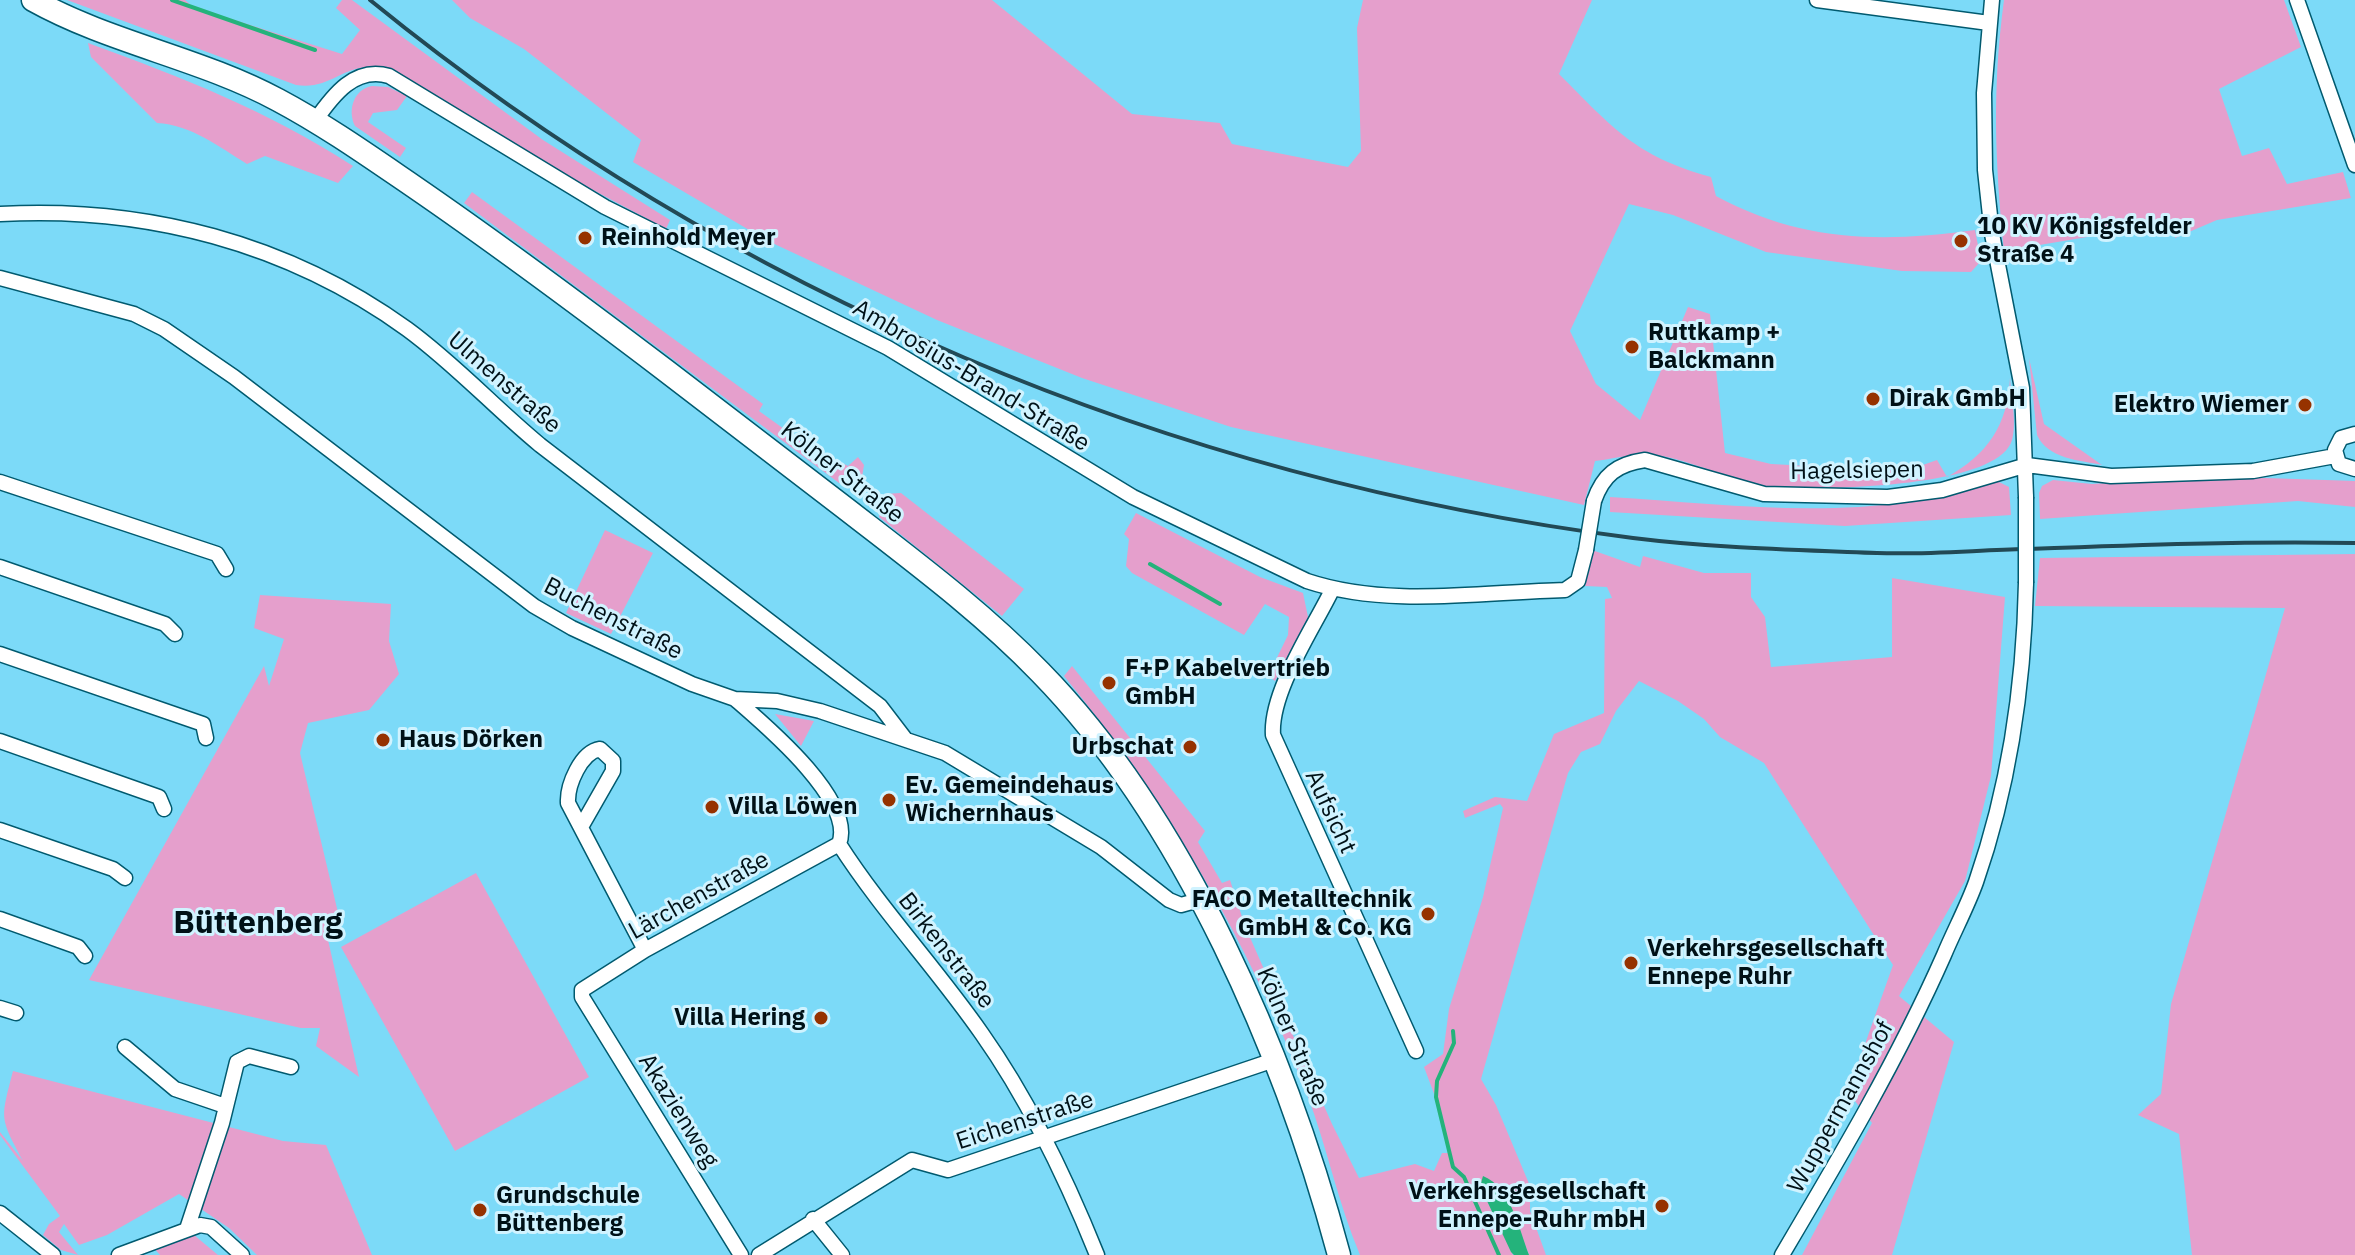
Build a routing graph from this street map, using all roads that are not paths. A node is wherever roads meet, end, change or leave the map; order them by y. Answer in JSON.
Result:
{"nodes":[{"id":1,"x":33,"y":0,"type":"edge"},
{"id":2,"x":1817,"y":0,"type":"edge"},
{"id":3,"x":1992,"y":0,"type":"edge"},
{"id":4,"x":2297,"y":0,"type":"edge"},
{"id":5,"x":1989,"y":23,"type":"junction"},
{"id":6,"x":315,"y":121,"type":"junction"},
{"id":7,"x":2355,"y":165,"type":"edge"},
{"id":8,"x":0,"y":214,"type":"edge"},
{"id":9,"x":0,"y":278,"type":"edge"},
{"id":10,"x":2355,"y":434,"type":"edge"},
{"id":11,"x":2335,"y":456,"type":"junction"},
{"id":12,"x":2027,"y":465,"type":"junction"},
{"id":13,"x":2355,"y":469,"type":"edge"},
{"id":14,"x":0,"y":482,"type":"edge"},
{"id":15,"x":1586,"y":550,"type":"joint"},
{"id":16,"x":0,"y":567,"type":"edge"},
{"id":17,"x":226,"y":569,"type":"dead end"},
{"id":18,"x":1332,"y":590,"type":"junction"},
{"id":19,"x":175,"y":634,"type":"dead end"},
{"id":20,"x":0,"y":654,"type":"edge"},
{"id":21,"x":735,"y":699,"type":"junction"},
{"id":22,"x":206,"y":738,"type":"dead end"},
{"id":23,"x":906,"y":740,"type":"junction"},
{"id":24,"x":0,"y":741,"type":"edge"},
{"id":25,"x":164,"y":809,"type":"dead end"},
{"id":26,"x":581,"y":827,"type":"junction"},
{"id":27,"x":0,"y":830,"type":"edge"},
{"id":28,"x":839,"y":844,"type":"junction"},
{"id":29,"x":125,"y":878,"type":"dead end"},
{"id":30,"x":1199,"y":900,"type":"junction"},
{"id":31,"x":0,"y":919,"type":"edge"},
{"id":32,"x":645,"y":950,"type":"junction"},
{"id":33,"x":85,"y":956,"type":"dead end"},
{"id":34,"x":582,"y":990,"type":"joint"},
{"id":35,"x":0,"y":1008,"type":"edge"},
{"id":36,"x":16,"y":1013,"type":"dead end"},
{"id":37,"x":125,"y":1047,"type":"dead end"},
{"id":38,"x":1416,"y":1051,"type":"dead end"},
{"id":39,"x":1277,"y":1059,"type":"junction"},
{"id":40,"x":291,"y":1067,"type":"dead end"},
{"id":41,"x":225,"y":1106,"type":"junction"},
{"id":42,"x":1045,"y":1139,"type":"junction"},
{"id":43,"x":0,"y":1213,"type":"edge"},
{"id":44,"x":813,"y":1219,"type":"junction"},
{"id":45,"x":187,"y":1229,"type":"junction"},
{"id":46,"x":53,"y":1255,"type":"edge"},
{"id":47,"x":119,"y":1255,"type":"edge"},
{"id":48,"x":242,"y":1255,"type":"edge"},
{"id":49,"x":741,"y":1255,"type":"edge"},
{"id":50,"x":759,"y":1255,"type":"edge"},
{"id":51,"x":842,"y":1255,"type":"edge"},
{"id":52,"x":1097,"y":1255,"type":"edge"},
{"id":53,"x":1339,"y":1255,"type":"edge"},
{"id":54,"x":1782,"y":1255,"type":"edge"}],
"edges":[{"from":1,"to":6,"type":"main road","name":"Kölner Straße"},
{"from":2,"to":5,"type":"street"},
{"from":3,"to":5,"type":"street","name":"Wuppermannshof"},
{"from":4,"to":7,"type":"street"},
{"from":5,"to":12,"type":"street","name":"Wuppermannshof"},
{"from":6,"to":18,"type":"street","name":"Ambrosius-Brand-Straße"},
{"from":6,"to":30,"type":"main road","name":"Kölner Straße"},
{"from":8,"to":23,"type":"street","name":"Ulmenstraße"},
{"from":9,"to":21,"type":"street","name":"Buchenstraße"},
{"from":10,"to":11,"type":"street"},
{"from":11,"to":12,"type":"street","name":"Hagelsiepen"},
{"from":11,"to":13,"type":"street"},
{"from":12,"to":15,"type":"street","name":"Hagelsiepen","bridge":true},
{"from":12,"to":54,"type":"street","name":"Wuppermannshof","bridge":true},
{"from":14,"to":17,"type":"street"},
{"from":15,"to":18,"type":"street","name":"Ambrosius-Brand-Straße"},
{"from":16,"to":19,"type":"street"},
{"from":18,"to":38,"type":"street","name":"Aufsicht"},
{"from":20,"to":22,"type":"street"},
{"from":21,"to":23,"type":"street","name":"Buchenstraße"},
{"from":21,"to":28,"type":"street","name":"Birkenstraße"},
{"from":23,"to":30,"type":"street","name":"Buchenstraße"},
{"from":24,"to":25,"type":"street"},
{"from":26,"to":26,"type":"street"},
{"from":26,"to":32,"type":"street"},
{"from":27,"to":29,"type":"street"},
{"from":28,"to":32,"type":"street","name":"Lärchenstraße"},
{"from":28,"to":42,"type":"street","name":"Birkenstraße"},
{"from":30,"to":39,"type":"main road","name":"Kölner Straße"},
{"from":31,"to":33,"type":"street"},
{"from":32,"to":34,"type":"street","name":"Lärchenstraße"},
{"from":34,"to":49,"type":"street","name":"Akazienweg"},
{"from":35,"to":36,"type":"street"},
{"from":37,"to":41,"type":"street"},
{"from":39,"to":42,"type":"street","name":"Eichenstraße"},
{"from":39,"to":53,"type":"main road","name":"Kölner Straße"},
{"from":40,"to":41,"type":"street"},
{"from":41,"to":45,"type":"street"},
{"from":42,"to":44,"type":"street","name":"Eichenstraße"},
{"from":42,"to":52,"type":"street","name":"Birkenstraße"},
{"from":43,"to":46,"type":"street"},
{"from":44,"to":50,"type":"street","name":"Eichenstraße"},
{"from":44,"to":51,"type":"street"},
{"from":45,"to":47,"type":"street"},
{"from":45,"to":48,"type":"street"}]}
